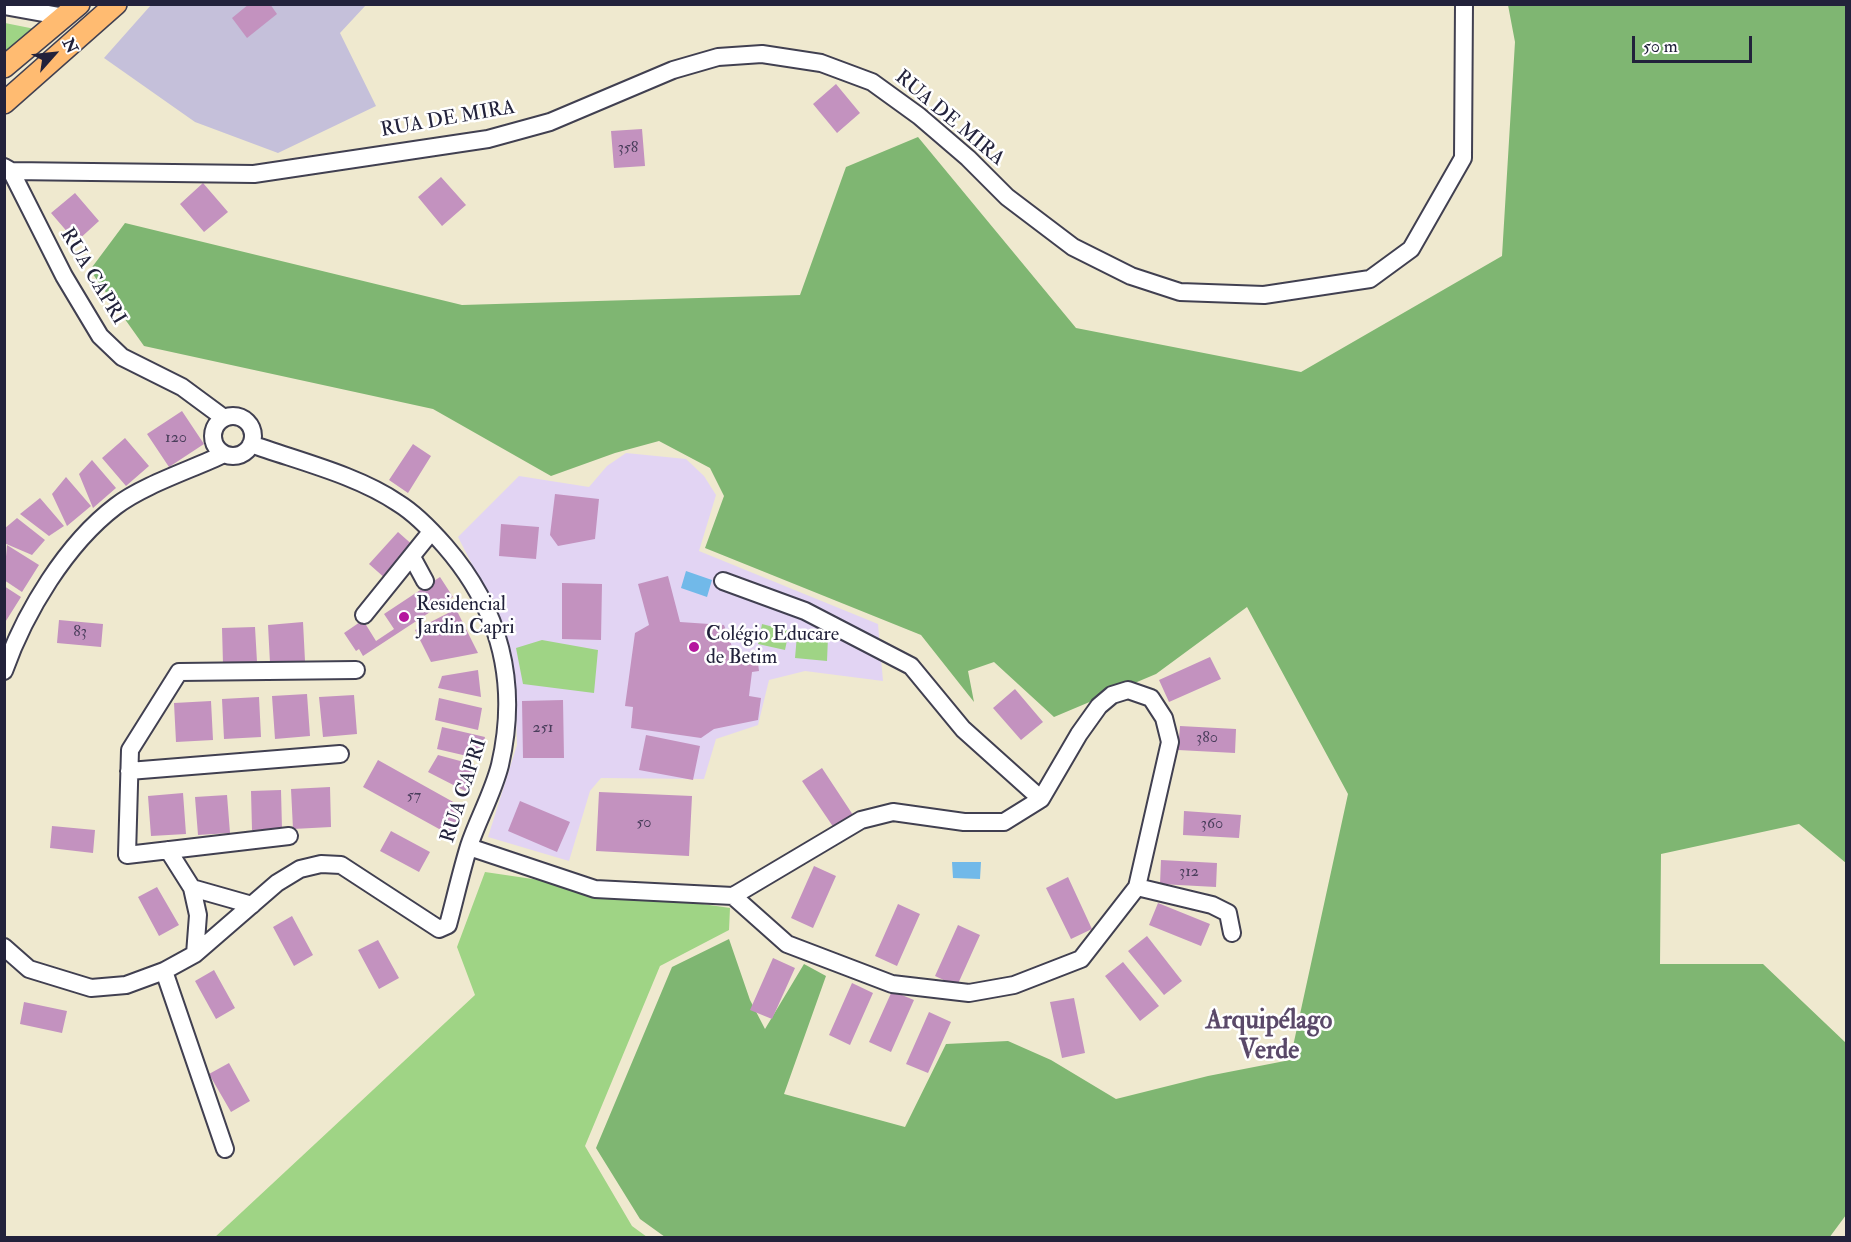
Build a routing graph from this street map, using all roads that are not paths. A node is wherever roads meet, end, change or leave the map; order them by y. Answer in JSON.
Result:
{"nodes":[{"id":1,"x":116,"y":4,"type":"edge"},
{"id":2,"x":1464,"y":4,"type":"edge"},
{"id":3,"x":4,"y":6,"type":"edge"},
{"id":4,"x":72,"y":11,"type":"edge"},
{"id":5,"x":4,"y":67,"type":"edge"},
{"id":6,"x":4,"y":103,"type":"edge"},
{"id":7,"x":8,"y":169,"type":"edge"},
{"id":8,"x":224,"y":418,"type":"junction"},
{"id":9,"x":251,"y":444,"type":"junction"},
{"id":10,"x":224,"y":454,"type":"junction"},
{"id":11,"x":431,"y":531,"type":"junction"},
{"id":12,"x":412,"y":556,"type":"junction"},
{"id":13,"x":424,"y":581,"type":"dead end"},
{"id":14,"x":723,"y":581,"type":"dead end"},
{"id":15,"x":364,"y":615,"type":"dead end"},
{"id":16,"x":356,"y":670,"type":"dead end"},
{"id":17,"x":4,"y":671,"type":"edge"},
{"id":18,"x":340,"y":754,"type":"dead end"},
{"id":19,"x":129,"y":771,"type":"junction"},
{"id":20,"x":1041,"y":799,"type":"junction"},
{"id":21,"x":289,"y":836,"type":"dead end"},
{"id":22,"x":469,"y":847,"type":"junction"},
{"id":23,"x":168,"y":850,"type":"junction"},
{"id":24,"x":1137,"y":887,"type":"junction"},
{"id":25,"x":192,"y":888,"type":"junction"},
{"id":26,"x":733,"y":896,"type":"junction"},
{"id":27,"x":252,"y":905,"type":"junction"},
{"id":28,"x":1232,"y":933,"type":"dead end"},
{"id":29,"x":4,"y":947,"type":"edge"},
{"id":30,"x":195,"y":954,"type":"junction"},
{"id":31,"x":164,"y":971,"type":"junction"},
{"id":32,"x":225,"y":1149,"type":"dead end"}],
"edges":[{"from":1,"to":6,"type":"main road"},
{"from":2,"to":7,"type":"street","name":"RUA DE MIRA"},
{"from":3,"to":4,"type":"street"},
{"from":4,"to":5,"type":"main road"},
{"from":7,"to":8,"type":"street","name":"RUA CAPRI"},
{"from":8,"to":9,"type":"street","name":"RUA CAPRI"},
{"from":8,"to":10,"type":"street"},
{"from":9,"to":10,"type":"street"},
{"from":9,"to":11,"type":"street","name":"RUA CAPRI"},
{"from":10,"to":17,"type":"street"},
{"from":11,"to":12,"type":"street"},
{"from":11,"to":22,"type":"street","name":"RUA CAPRI"},
{"from":12,"to":13,"type":"street"},
{"from":12,"to":15,"type":"street"},
{"from":14,"to":20,"type":"street"},
{"from":16,"to":19,"type":"street"},
{"from":18,"to":19,"type":"street"},
{"from":19,"to":23,"type":"street"},
{"from":20,"to":24,"type":"street"},
{"from":20,"to":26,"type":"street"},
{"from":21,"to":23,"type":"street"},
{"from":22,"to":26,"type":"street"},
{"from":22,"to":27,"type":"street","name":"RUA CAPRI"},
{"from":23,"to":25,"type":"street"},
{"from":24,"to":26,"type":"street"},
{"from":24,"to":28,"type":"street"},
{"from":25,"to":27,"type":"street"},
{"from":25,"to":30,"type":"street"},
{"from":27,"to":30,"type":"street"},
{"from":29,"to":31,"type":"street"},
{"from":30,"to":31,"type":"street"},
{"from":31,"to":32,"type":"street"}]}
